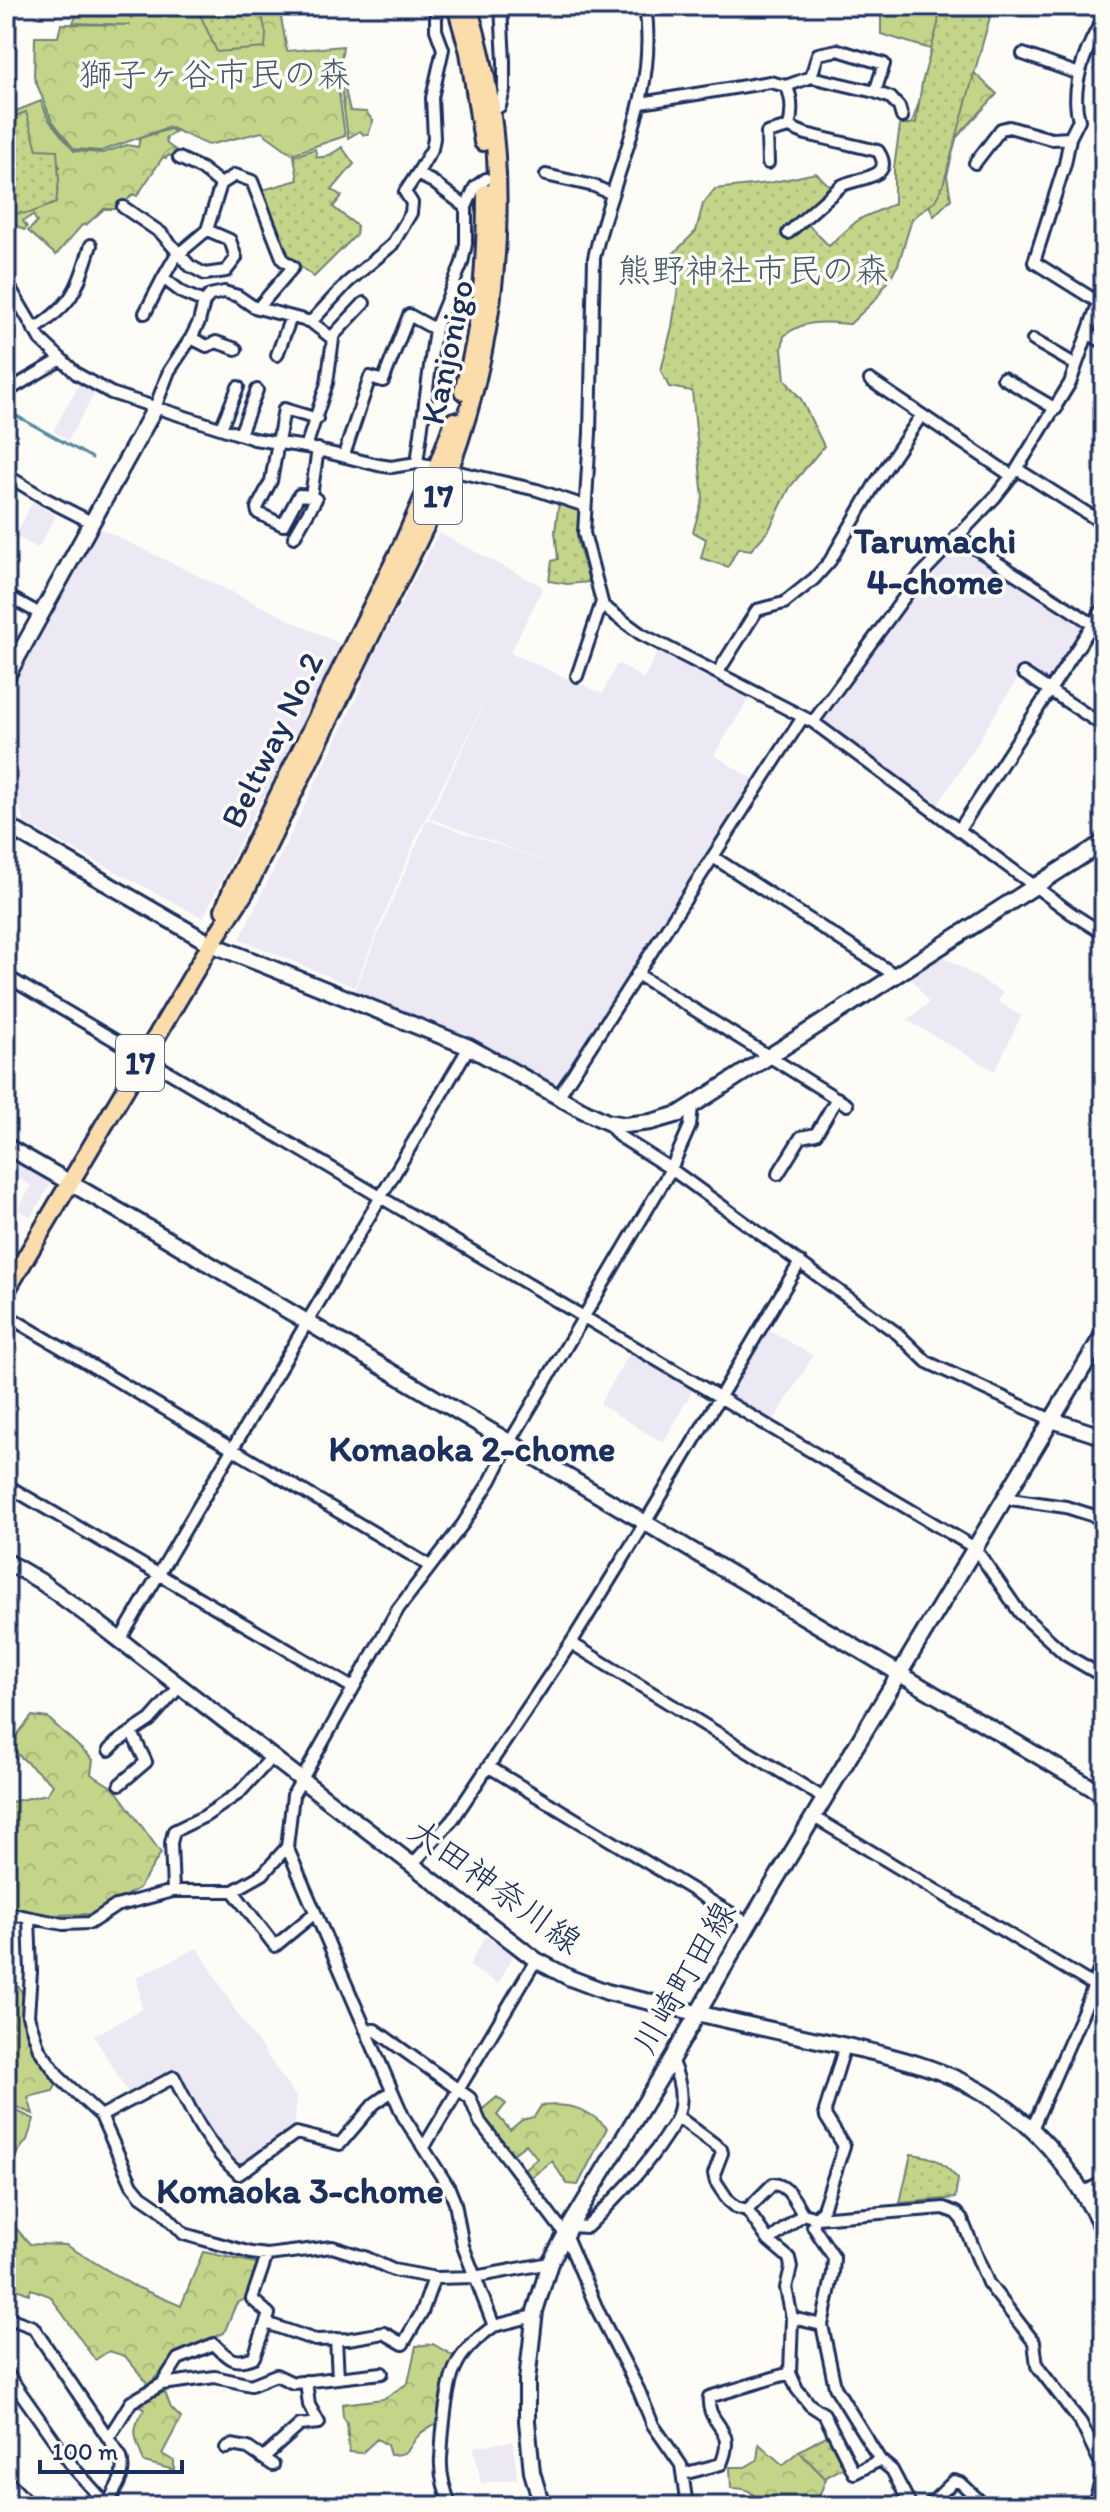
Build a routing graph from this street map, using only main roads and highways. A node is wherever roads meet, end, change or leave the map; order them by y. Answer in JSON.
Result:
{"nodes":[{"id":1,"x":456,"y":6,"type":"edge"},
{"id":2,"x":468,"y":6,"type":"edge"},
{"id":3,"x":486,"y":117,"type":"junction"},
{"id":4,"x":443,"y":468,"type":"junction"},
{"id":5,"x":6,"y":1291,"type":"edge"}],
"edges":[{"from":1,"to":3,"type":"main road","name":"Kanjonigo","number":"17"},
{"from":2,"to":3,"type":"main road","name":"Kanjonigo","number":"17"},
{"from":3,"to":4,"type":"main road","name":"Kanjonigo","number":"17"},
{"from":3,"to":4,"type":"main road","name":"Kanjonigo","number":"17"},
{"from":4,"to":5,"type":"main road","name":"Kanjonigo","number":"17"}]}
